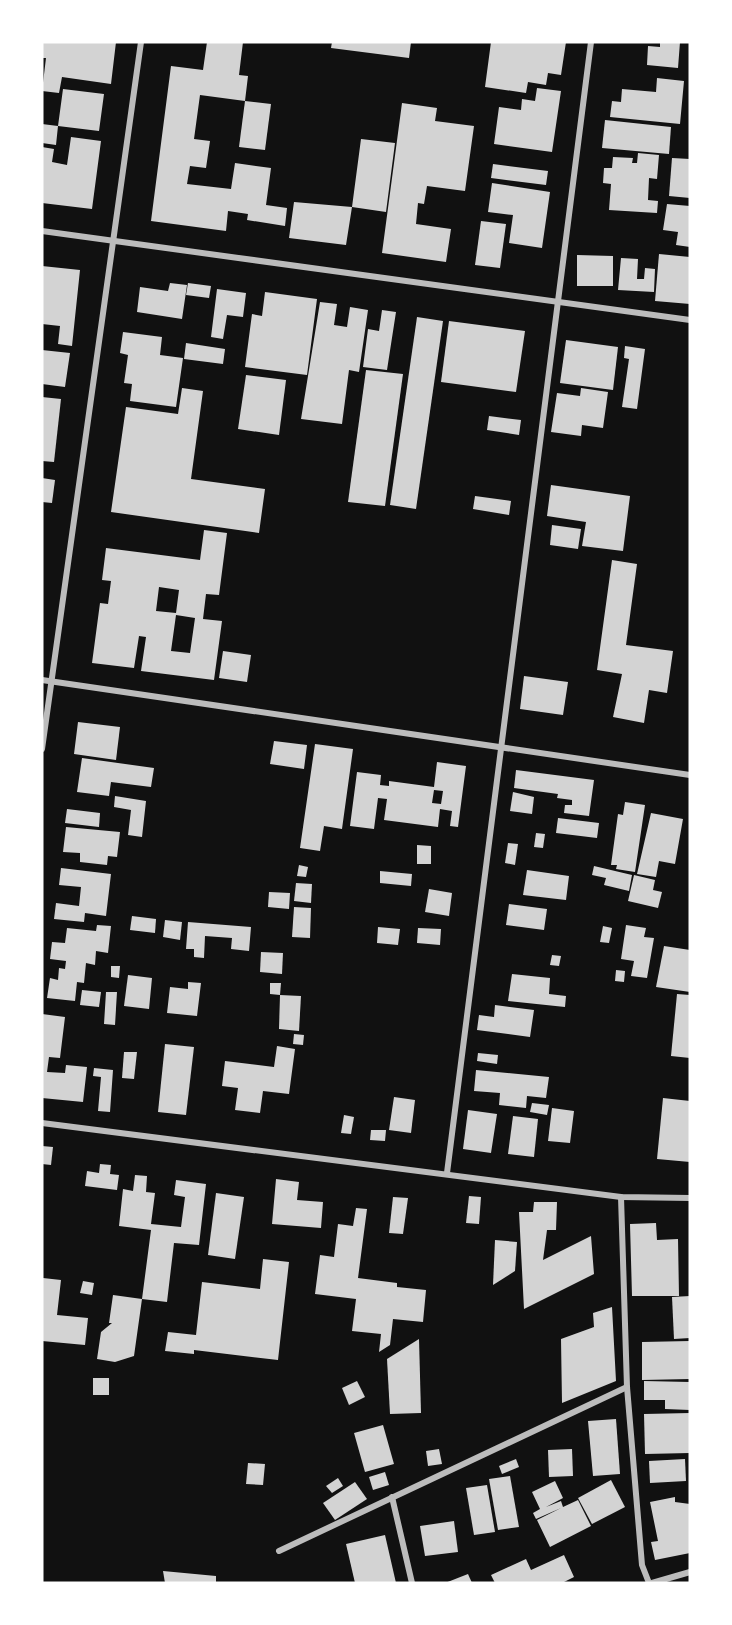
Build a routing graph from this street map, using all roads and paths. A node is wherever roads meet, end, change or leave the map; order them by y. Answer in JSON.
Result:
{"nodes":[{"id":1,"x":141,"y":42,"type":"edge"},
{"id":2,"x":591,"y":42,"type":"edge"},
{"id":3,"x":42,"y":231,"type":"edge"},
{"id":4,"x":113,"y":241,"type":"junction"},
{"id":5,"x":558,"y":302,"type":"junction"},
{"id":6,"x":690,"y":320,"type":"edge"},
{"id":7,"x":42,"y":680,"type":"edge"},
{"id":8,"x":51,"y":681,"type":"junction"},
{"id":9,"x":501,"y":747,"type":"junction"},
{"id":10,"x":42,"y":749,"type":"edge"},
{"id":11,"x":690,"y":775,"type":"edge"},
{"id":12,"x":42,"y":1123,"type":"edge"},
{"id":13,"x":447,"y":1173,"type":"junction"},
{"id":14,"x":621,"y":1197,"type":"junction"},
{"id":15,"x":690,"y":1198,"type":"edge"},
{"id":16,"x":627,"y":1387,"type":"junction"},
{"id":17,"x":392,"y":1497,"type":"junction"},
{"id":18,"x":279,"y":1551,"type":"dead end"},
{"id":19,"x":690,"y":1572,"type":"edge"},
{"id":20,"x":412,"y":1583,"type":"edge"},
{"id":21,"x":650,"y":1583,"type":"edge"}],
"edges":[{"from":1,"to":4,"type":"street"},
{"from":2,"to":5,"type":"street"},
{"from":3,"to":4,"type":"street"},
{"from":4,"to":5,"type":"street"},
{"from":4,"to":8,"type":"street"},
{"from":5,"to":6,"type":"street"},
{"from":5,"to":9,"type":"street"},
{"from":7,"to":8,"type":"street"},
{"from":8,"to":9,"type":"street"},
{"from":8,"to":10,"type":"street"},
{"from":9,"to":11,"type":"street"},
{"from":9,"to":13,"type":"street"},
{"from":12,"to":13,"type":"street"},
{"from":13,"to":14,"type":"street"},
{"from":14,"to":15,"type":"street"},
{"from":14,"to":16,"type":"street"},
{"from":16,"to":17,"type":"street"},
{"from":16,"to":21,"type":"street"},
{"from":17,"to":18,"type":"street"},
{"from":17,"to":20,"type":"street"},
{"from":19,"to":21,"type":"street"}]}
